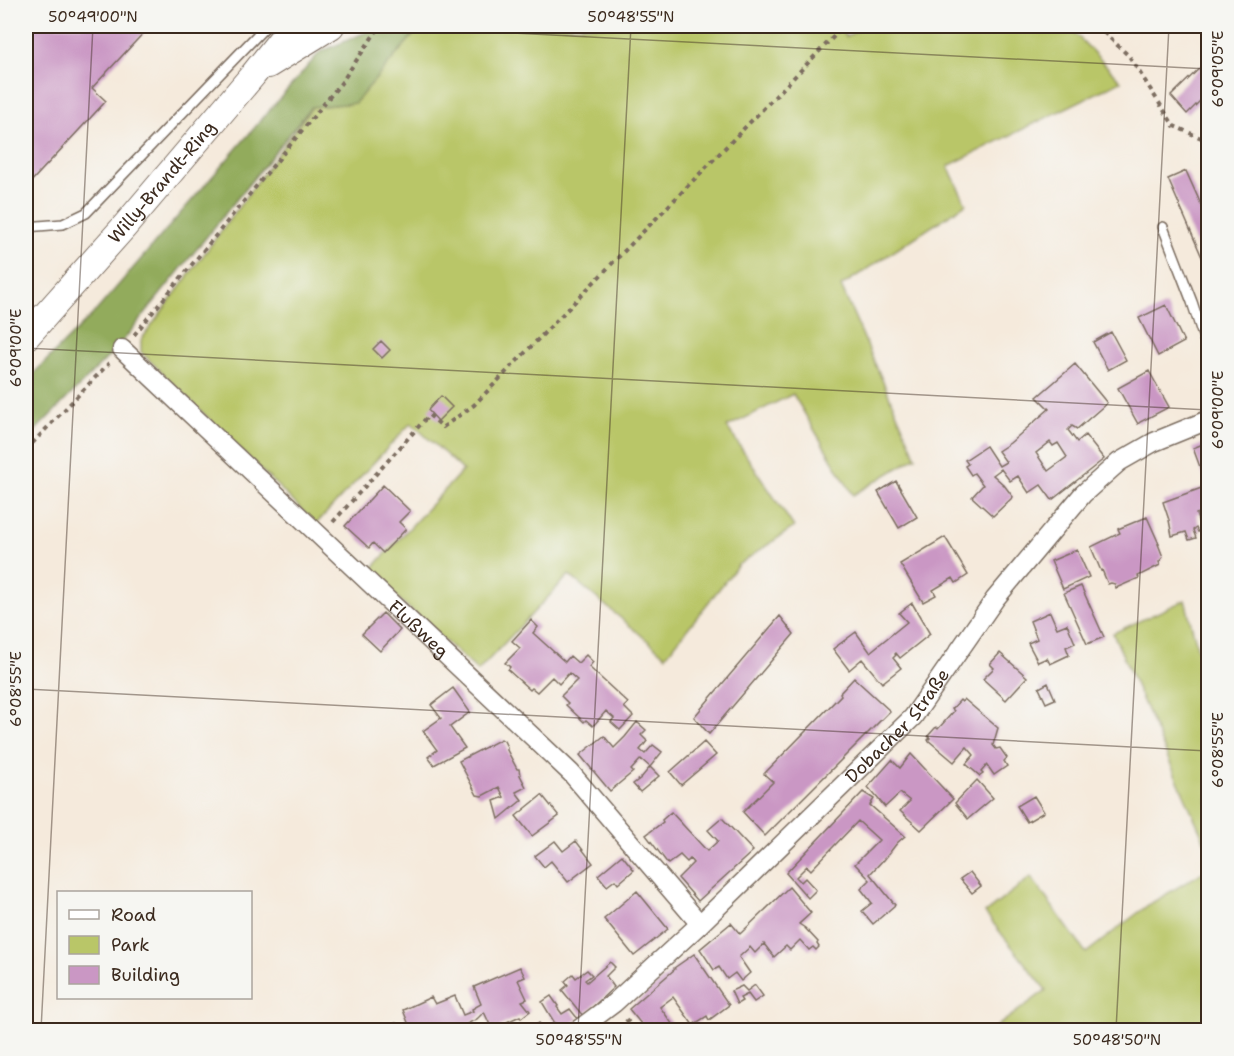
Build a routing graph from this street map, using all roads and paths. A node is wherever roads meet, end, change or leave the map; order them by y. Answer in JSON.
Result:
{"nodes":[{"id":1,"x":283,"y":26,"type":"edge"},
{"id":2,"x":292,"y":26,"type":"edge"},
{"id":3,"x":331,"y":26,"type":"edge"},
{"id":4,"x":380,"y":26,"type":"edge"},
{"id":5,"x":844,"y":26,"type":"edge"},
{"id":6,"x":1097,"y":26,"type":"edge"},
{"id":7,"x":269,"y":37,"type":"edge"},
{"id":8,"x":253,"y":75,"type":"junction"},
{"id":9,"x":1209,"y":141,"type":"edge"},
{"id":10,"x":26,"y":227,"type":"edge"},
{"id":11,"x":1163,"y":227,"type":"dead end"},
{"id":12,"x":26,"y":337,"type":"edge"},
{"id":13,"x":122,"y":349,"type":"junction"},
{"id":14,"x":1209,"y":351,"type":"edge"},
{"id":15,"x":1209,"y":420,"type":"edge"},
{"id":16,"x":26,"y":450,"type":"edge"},
{"id":17,"x":320,"y":536,"type":"junction"},
{"id":18,"x":700,"y":924,"type":"junction"},
{"id":19,"x":578,"y":1030,"type":"edge"}],
"edges":[{"from":1,"to":7,"type":"main road"},
{"from":2,"to":7,"type":"main road","name":"Willy-Brandt-Ring"},
{"from":3,"to":8,"type":"main road"},
{"from":4,"to":13,"type":"path"},
{"from":5,"to":17,"type":"path"},
{"from":6,"to":9,"type":"path"},
{"from":7,"to":8,"type":"main road","name":"Willy-Brandt-Ring"},
{"from":7,"to":10,"type":"lane"},
{"from":8,"to":12,"type":"main road","name":"Willy-Brandt-Ring"},
{"from":11,"to":14,"type":"lane"},
{"from":13,"to":16,"type":"path"},
{"from":13,"to":17,"type":"street","name":"Flußweg"},
{"from":15,"to":18,"type":"street","name":"Dobacher Straße"},
{"from":17,"to":18,"type":"street","name":"Flußweg"},
{"from":18,"to":19,"type":"street","name":"Dobacher Straße"}]}
